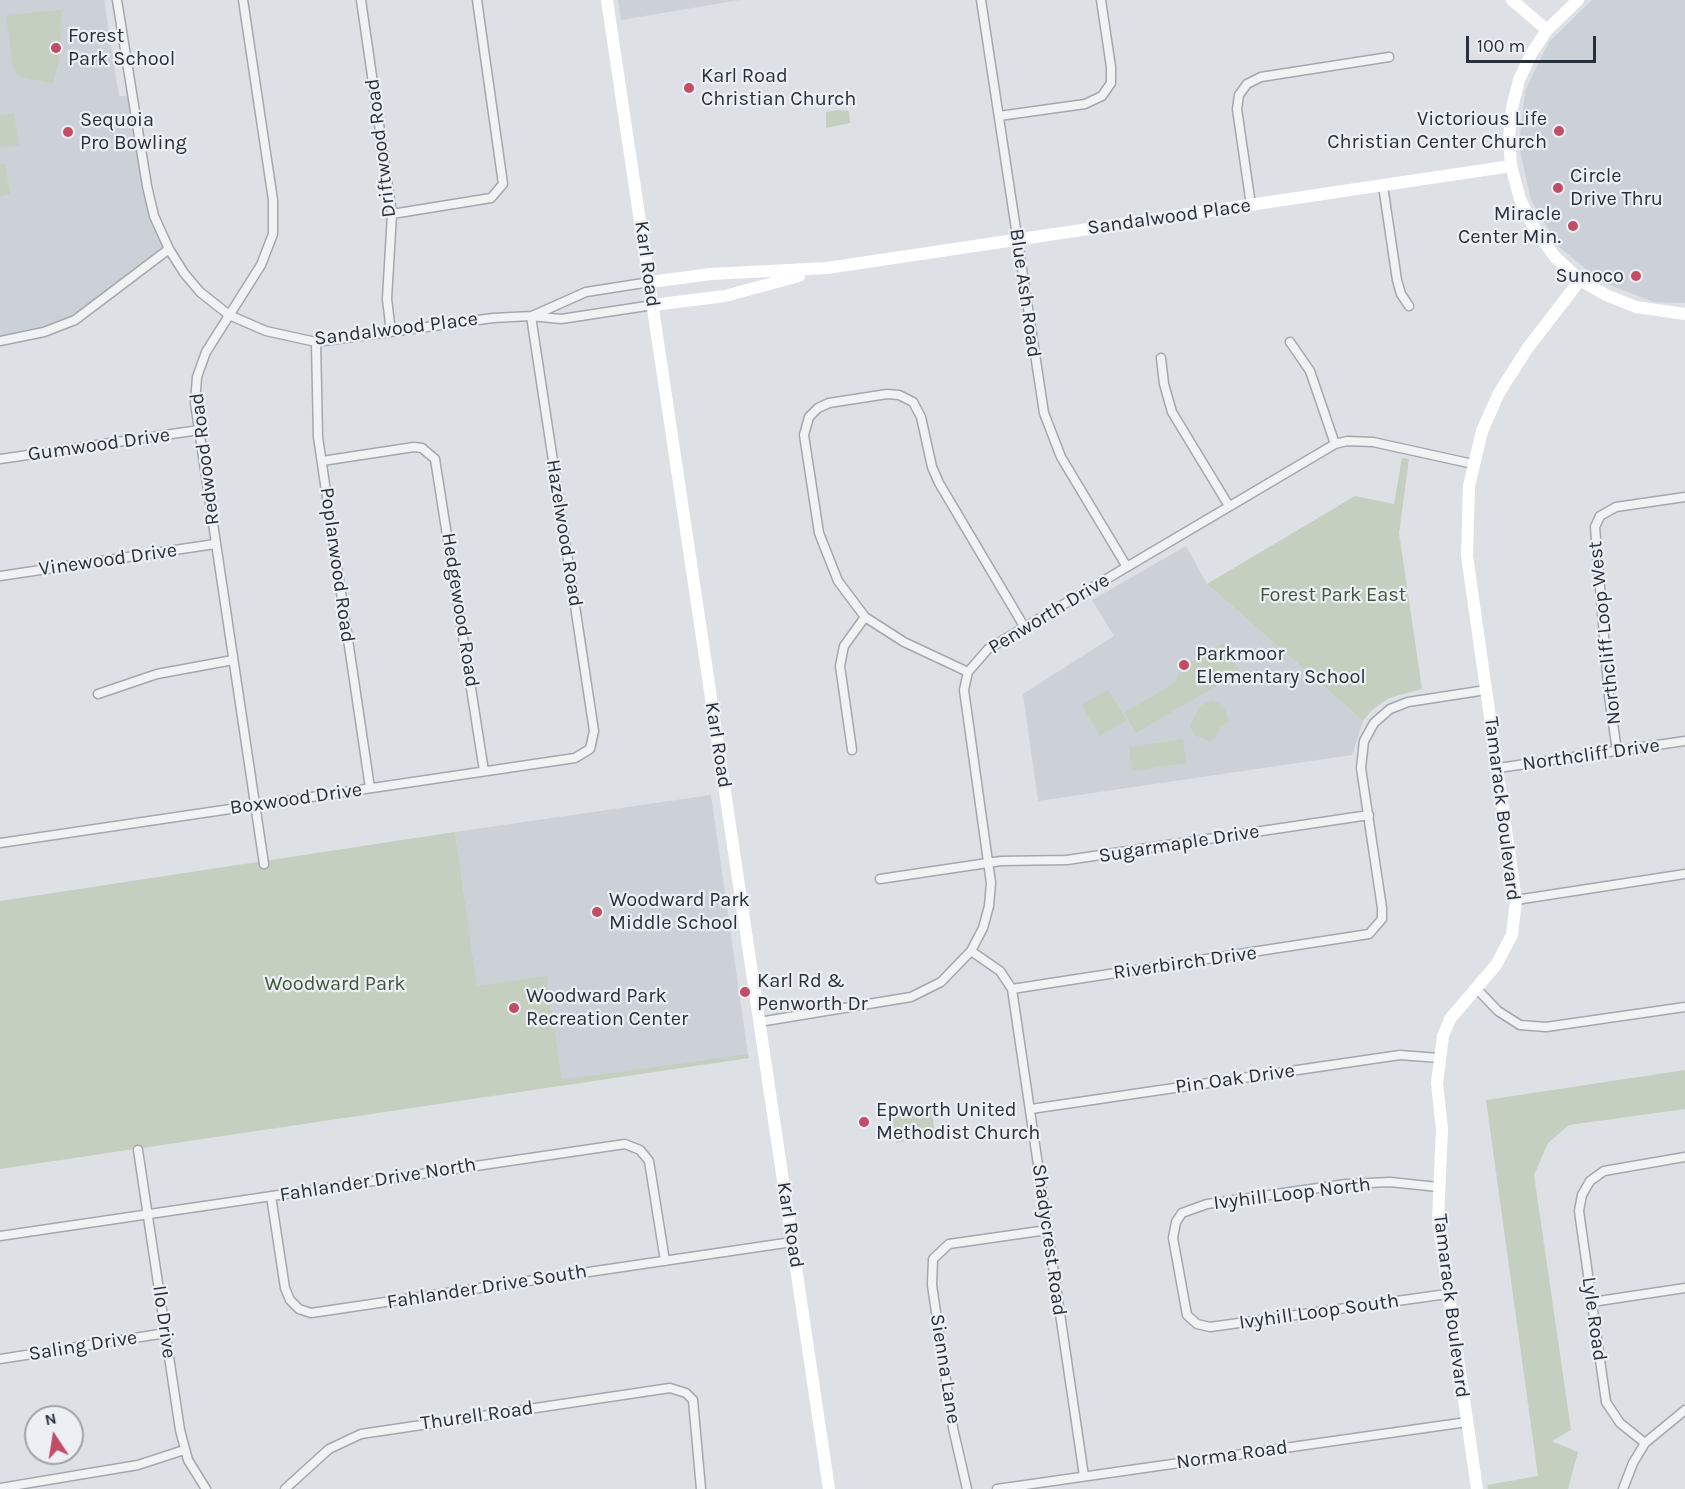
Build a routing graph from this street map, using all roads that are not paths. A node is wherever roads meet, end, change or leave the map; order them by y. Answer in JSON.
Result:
{"nodes":[{"id":1,"x":117,"y":0,"type":"edge"},
{"id":2,"x":243,"y":0,"type":"edge"},
{"id":3,"x":361,"y":0,"type":"edge"},
{"id":4,"x":477,"y":0,"type":"edge"},
{"id":5,"x":607,"y":0,"type":"edge"},
{"id":6,"x":981,"y":0,"type":"edge"},
{"id":7,"x":1101,"y":0,"type":"edge"},
{"id":8,"x":1512,"y":0,"type":"edge"},
{"id":9,"x":1578,"y":0,"type":"edge"},
{"id":10,"x":1547,"y":30,"type":"junction"},
{"id":11,"x":1389,"y":57,"type":"dead end"},
{"id":12,"x":999,"y":116,"type":"junction"},
{"id":13,"x":1511,"y":166,"type":"junction"},
{"id":14,"x":1383,"y":186,"type":"junction"},
{"id":15,"x":1251,"y":205,"type":"junction"},
{"id":16,"x":392,"y":214,"type":"junction"},
{"id":17,"x":1017,"y":240,"type":"junction"},
{"id":18,"x":169,"y":249,"type":"junction"},
{"id":19,"x":826,"y":268,"type":"junction"},
{"id":20,"x":1580,"y":280,"type":"junction"},
{"id":21,"x":650,"y":282,"type":"junction"},
{"id":22,"x":653,"y":305,"type":"junction"},
{"id":23,"x":1409,"y":306,"type":"dead end"},
{"id":24,"x":1685,"y":314,"type":"edge"},
{"id":25,"x":229,"y":315,"type":"junction"},
{"id":26,"x":531,"y":316,"type":"junction"},
{"id":27,"x":392,"y":332,"type":"junction"},
{"id":28,"x":0,"y":341,"type":"edge"},
{"id":29,"x":316,"y":342,"type":"junction"},
{"id":30,"x":1290,"y":342,"type":"dead end"},
{"id":31,"x":1161,"y":358,"type":"dead end"},
{"id":32,"x":199,"y":430,"type":"junction"},
{"id":33,"x":1335,"y":444,"type":"junction"},
{"id":34,"x":0,"y":459,"type":"edge"},
{"id":35,"x":322,"y":461,"type":"junction"},
{"id":36,"x":1473,"y":464,"type":"junction"},
{"id":37,"x":1685,"y":496,"type":"edge"},
{"id":38,"x":1228,"y":506,"type":"junction"},
{"id":39,"x":215,"y":544,"type":"junction"},
{"id":40,"x":1127,"y":567,"type":"junction"},
{"id":41,"x":0,"y":576,"type":"edge"},
{"id":42,"x":865,"y":617,"type":"junction"},
{"id":43,"x":1025,"y":628,"type":"junction"},
{"id":44,"x":233,"y":660,"type":"junction"},
{"id":45,"x":968,"y":672,"type":"junction"},
{"id":46,"x":1486,"y":690,"type":"junction"},
{"id":47,"x":98,"y":694,"type":"dead end"},
{"id":48,"x":1685,"y":741,"type":"edge"},
{"id":49,"x":590,"y":749,"type":"joint"},
{"id":50,"x":852,"y":750,"type":"dead end"},
{"id":51,"x":1617,"y":751,"type":"junction"},
{"id":52,"x":1498,"y":768,"type":"junction"},
{"id":53,"x":484,"y":771,"type":"junction"},
{"id":54,"x":370,"y":788,"type":"junction"},
{"id":55,"x":255,"y":805,"type":"junction"},
{"id":56,"x":1369,"y":815,"type":"junction"},
{"id":57,"x":0,"y":843,"type":"edge"},
{"id":58,"x":988,"y":862,"type":"junction"},
{"id":59,"x":264,"y":864,"type":"dead end"},
{"id":60,"x":1685,"y":874,"type":"edge"},
{"id":61,"x":880,"y":879,"type":"dead end"},
{"id":62,"x":1516,"y":900,"type":"junction"},
{"id":63,"x":971,"y":951,"type":"junction"},
{"id":64,"x":1476,"y":988,"type":"junction"},
{"id":65,"x":1012,"y":989,"type":"junction"},
{"id":66,"x":1685,"y":1007,"type":"edge"},
{"id":67,"x":759,"y":1022,"type":"junction"},
{"id":68,"x":1439,"y":1058,"type":"junction"},
{"id":69,"x":1031,"y":1109,"type":"junction"},
{"id":70,"x":138,"y":1150,"type":"dead end"},
{"id":71,"x":1685,"y":1157,"type":"edge"},
{"id":72,"x":1438,"y":1187,"type":"junction"},
{"id":73,"x":271,"y":1196,"type":"junction"},
{"id":74,"x":148,"y":1214,"type":"junction"},
{"id":75,"x":1047,"y":1230,"type":"junction"},
{"id":76,"x":0,"y":1236,"type":"edge"},
{"id":77,"x":792,"y":1242,"type":"junction"},
{"id":78,"x":664,"y":1261,"type":"junction"},
{"id":79,"x":1685,"y":1288,"type":"edge"},
{"id":80,"x":1447,"y":1294,"type":"junction"},
{"id":81,"x":1592,"y":1302,"type":"junction"},
{"id":82,"x":1191,"y":1320,"type":"joint"},
{"id":83,"x":166,"y":1333,"type":"junction"},
{"id":84,"x":0,"y":1359,"type":"edge"},
{"id":85,"x":1685,"y":1410,"type":"edge"},
{"id":86,"x":1467,"y":1422,"type":"junction"},
{"id":87,"x":1645,"y":1443,"type":"junction"},
{"id":88,"x":184,"y":1450,"type":"junction"},
{"id":89,"x":1084,"y":1476,"type":"junction"},
{"id":90,"x":0,"y":1488,"type":"edge"},
{"id":91,"x":206,"y":1489,"type":"edge"},
{"id":92,"x":285,"y":1489,"type":"edge"},
{"id":93,"x":701,"y":1489,"type":"edge"},
{"id":94,"x":829,"y":1489,"type":"edge"},
{"id":95,"x":967,"y":1489,"type":"edge"},
{"id":96,"x":997,"y":1489,"type":"edge"},
{"id":97,"x":1477,"y":1489,"type":"edge"},
{"id":98,"x":1623,"y":1489,"type":"edge"}],
"edges":[{"from":1,"to":18,"type":"street","name":"Sandalwood Place"},
{"from":2,"to":25,"type":"street","name":"Redwood Road"},
{"from":3,"to":16,"type":"street","name":"Driftwood Road"},
{"from":4,"to":16,"type":"street"},
{"from":5,"to":21,"type":"street","name":"Karl Road"},
{"from":6,"to":12,"type":"street","name":"Blue Ash Road"},
{"from":7,"to":12,"type":"street"},
{"from":8,"to":10,"type":"street"},
{"from":9,"to":10,"type":"street"},
{"from":10,"to":13,"type":"street"},
{"from":11,"to":15,"type":"street"},
{"from":12,"to":17,"type":"street","name":"Blue Ash Road"},
{"from":13,"to":14,"type":"street","name":"Sandalwood Place"},
{"from":13,"to":20,"type":"street"},
{"from":14,"to":15,"type":"street","name":"Sandalwood Place"},
{"from":14,"to":23,"type":"street"},
{"from":15,"to":17,"type":"street","name":"Sandalwood Place"},
{"from":16,"to":27,"type":"street","name":"Driftwood Road"},
{"from":17,"to":19,"type":"street","name":"Sandalwood Place"},
{"from":17,"to":40,"type":"street","name":"Blue Ash Road"},
{"from":18,"to":25,"type":"street","name":"Sandalwood Place"},
{"from":18,"to":28,"type":"street"},
{"from":19,"to":21,"type":"street","name":"Sandalwood Place"},
{"from":19,"to":22,"type":"street","name":"Sandalwood Place"},
{"from":20,"to":24,"type":"street"},
{"from":20,"to":36,"type":"street","name":"Tamarack Boulevard"},
{"from":21,"to":22,"type":"street","name":"Karl Road"},
{"from":21,"to":26,"type":"street","name":"Sandalwood Place"},
{"from":22,"to":26,"type":"street","name":"Sandalwood Place"},
{"from":22,"to":67,"type":"street","name":"Karl Road"},
{"from":25,"to":29,"type":"street","name":"Sandalwood Place"},
{"from":25,"to":32,"type":"street","name":"Redwood Road"},
{"from":26,"to":27,"type":"street","name":"Sandalwood Place"},
{"from":26,"to":49,"type":"street","name":"Hazelwood Road"},
{"from":27,"to":29,"type":"street","name":"Sandalwood Place"},
{"from":29,"to":35,"type":"street","name":"Poplarwood Road"},
{"from":30,"to":33,"type":"street"},
{"from":31,"to":38,"type":"street"},
{"from":32,"to":34,"type":"street","name":"Gumwood Drive"},
{"from":32,"to":39,"type":"street","name":"Redwood Road"},
{"from":33,"to":36,"type":"street","name":"Penworth Drive"},
{"from":33,"to":38,"type":"street","name":"Penworth Drive"},
{"from":35,"to":53,"type":"street","name":"Hedgewood Road"},
{"from":35,"to":54,"type":"street","name":"Poplarwood Road"},
{"from":36,"to":46,"type":"street","name":"Tamarack Boulevard"},
{"from":37,"to":51,"type":"street","name":"Northcliff Loop West"},
{"from":38,"to":40,"type":"street","name":"Penworth Drive"},
{"from":39,"to":41,"type":"street","name":"Vinewood Drive"},
{"from":39,"to":44,"type":"street","name":"Redwood Road"},
{"from":40,"to":43,"type":"street","name":"Penworth Drive"},
{"from":42,"to":43,"type":"street"},
{"from":42,"to":45,"type":"street"},
{"from":42,"to":50,"type":"street"},
{"from":43,"to":45,"type":"street","name":"Penworth Drive"},
{"from":44,"to":47,"type":"street"},
{"from":44,"to":55,"type":"street","name":"Redwood Road"},
{"from":45,"to":58,"type":"street"},
{"from":46,"to":52,"type":"street","name":"Tamarack Boulevard"},
{"from":46,"to":56,"type":"street"},
{"from":48,"to":51,"type":"street","name":"Northcliff Drive"},
{"from":49,"to":53,"type":"street","name":"Boxwood Drive"},
{"from":51,"to":52,"type":"street","name":"Northcliff Drive"},
{"from":52,"to":62,"type":"street","name":"Tamarack Boulevard"},
{"from":53,"to":54,"type":"street","name":"Boxwood Drive"},
{"from":54,"to":55,"type":"street","name":"Boxwood Drive"},
{"from":55,"to":57,"type":"street","name":"Boxwood Drive"},
{"from":55,"to":59,"type":"street","name":"Redwood Road"},
{"from":56,"to":58,"type":"street","name":"Sugarmaple Drive"},
{"from":56,"to":65,"type":"street","name":"Riverbirch Drive"},
{"from":58,"to":61,"type":"street","name":"Sugarmaple Drive"},
{"from":58,"to":63,"type":"street"},
{"from":60,"to":62,"type":"street"},
{"from":62,"to":64,"type":"street","name":"Tamarack Boulevard"},
{"from":63,"to":65,"type":"street"},
{"from":63,"to":67,"type":"street"},
{"from":64,"to":66,"type":"street"},
{"from":64,"to":68,"type":"street","name":"Tamarack Boulevard"},
{"from":65,"to":69,"type":"street","name":"Shadycrest Road"},
{"from":67,"to":77,"type":"street","name":"Karl Road"},
{"from":68,"to":69,"type":"street","name":"Pin Oak Drive"},
{"from":68,"to":72,"type":"street","name":"Tamarack Boulevard"},
{"from":69,"to":75,"type":"street","name":"Shadycrest Road"},
{"from":70,"to":74,"type":"street","name":"Ilo Drive"},
{"from":71,"to":81,"type":"street","name":"Lyle Road"},
{"from":72,"to":80,"type":"street","name":"Tamarack Boulevard"},
{"from":72,"to":82,"type":"street","name":"Ivyhill Loop North"},
{"from":73,"to":74,"type":"street","name":"Fahlander Drive North"},
{"from":73,"to":78,"type":"street","name":"Fahlander Drive South"},
{"from":73,"to":78,"type":"street","name":"Fahlander Drive North"},
{"from":74,"to":76,"type":"street","name":"Fahlander Drive North"},
{"from":74,"to":83,"type":"street","name":"Ilo Drive"},
{"from":75,"to":89,"type":"street","name":"Shadycrest Road"},
{"from":75,"to":95,"type":"street","name":"Sienna Lane"},
{"from":77,"to":78,"type":"street","name":"Fahlander Drive South"},
{"from":77,"to":94,"type":"street","name":"Karl Road"},
{"from":79,"to":81,"type":"street"},
{"from":80,"to":82,"type":"street","name":"Ivyhill Loop South"},
{"from":80,"to":86,"type":"street","name":"Tamarack Boulevard"},
{"from":81,"to":87,"type":"street","name":"Lyle Road"},
{"from":83,"to":84,"type":"street","name":"Saling Drive"},
{"from":83,"to":88,"type":"street","name":"Ilo Drive"},
{"from":85,"to":87,"type":"street"},
{"from":86,"to":89,"type":"street","name":"Norma Road"},
{"from":86,"to":97,"type":"street","name":"Tamarack Boulevard"},
{"from":87,"to":98,"type":"street"},
{"from":88,"to":90,"type":"street"},
{"from":88,"to":91,"type":"street","name":"Ilo Drive"},
{"from":89,"to":96,"type":"street","name":"Norma Road"},
{"from":92,"to":93,"type":"street","name":"Thurell Road"}]}
